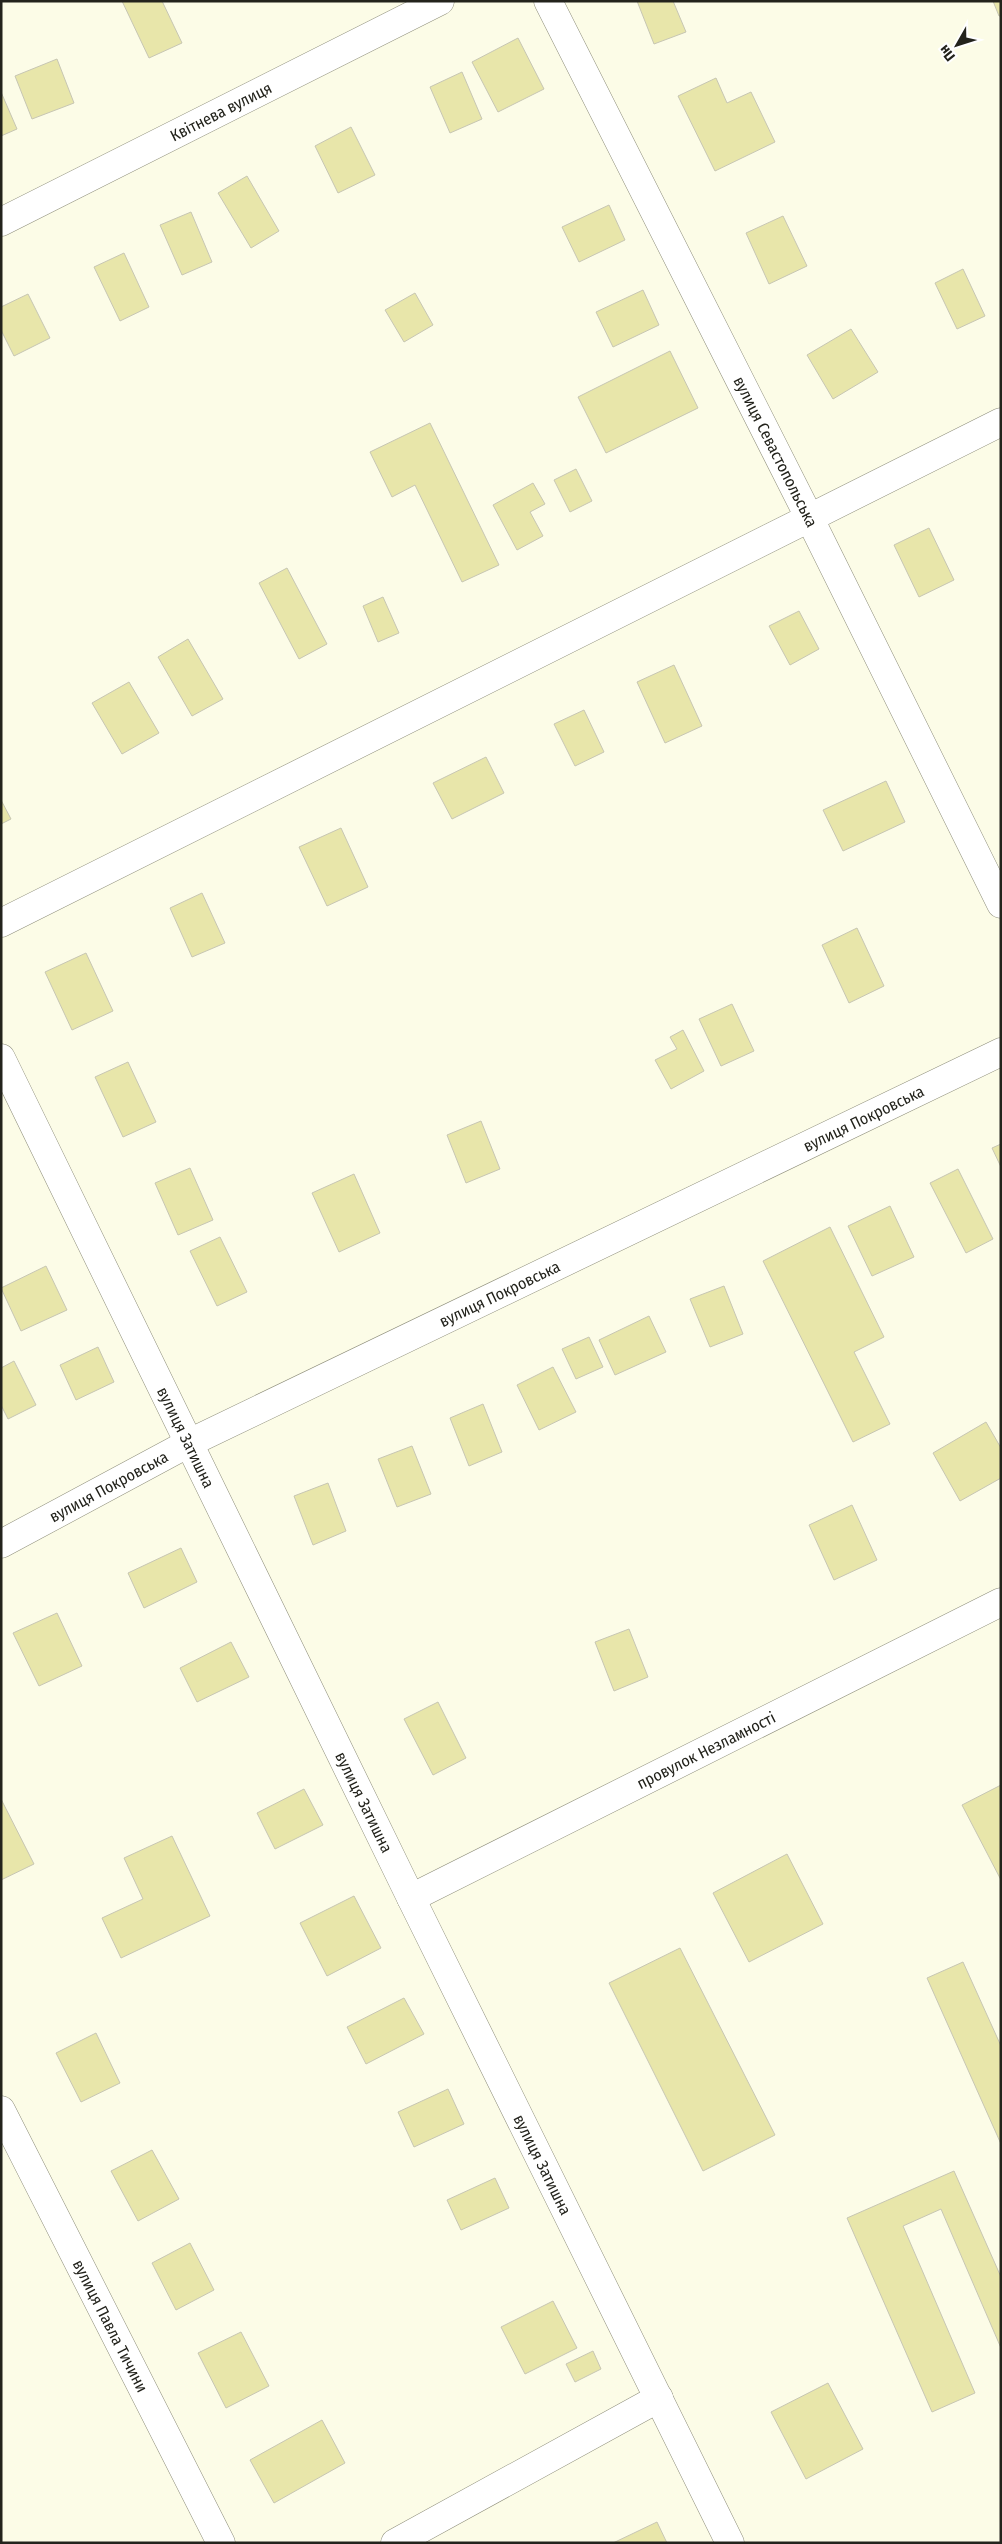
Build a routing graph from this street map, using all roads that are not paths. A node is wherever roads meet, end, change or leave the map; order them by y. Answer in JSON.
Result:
{"nodes":[{"id":1,"x":440,"y":1,"type":"edge"},
{"id":2,"x":548,"y":1,"type":"edge"},
{"id":3,"x":1,"y":222,"type":"edge"},
{"id":4,"x":1001,"y":422,"type":"edge"},
{"id":5,"x":809,"y":517,"type":"junction"},
{"id":6,"x":1001,"y":904,"type":"edge"},
{"id":7,"x":1,"y":923,"type":"edge"},
{"id":8,"x":1001,"y":1052,"type":"edge"},
{"id":9,"x":1,"y":1058,"type":"edge"},
{"id":10,"x":189,"y":1443,"type":"junction"},
{"id":11,"x":1,"y":1544,"type":"edge"},
{"id":12,"x":1001,"y":1602,"type":"edge"},
{"id":13,"x":411,"y":1898,"type":"junction"},
{"id":14,"x":1,"y":2110,"type":"edge"},
{"id":15,"x":659,"y":2398,"type":"junction"},
{"id":16,"x":222,"y":2543,"type":"edge"},
{"id":17,"x":395,"y":2543,"type":"edge"},
{"id":18,"x":730,"y":2543,"type":"edge"}],
"edges":[{"from":1,"to":3,"type":"street","name":"Квітнева вулиця"},
{"from":2,"to":5,"type":"street","name":"вулиця Севастопольська"},
{"from":4,"to":5,"type":"street"},
{"from":5,"to":6,"type":"street","name":"вулиця Севастопольська"},
{"from":5,"to":7,"type":"street"},
{"from":8,"to":10,"type":"street","name":"вулиця Покровська"},
{"from":9,"to":10,"type":"street","name":"вулиця Затишна"},
{"from":10,"to":11,"type":"street","name":"вулиця Покровська"},
{"from":10,"to":13,"type":"street","name":"вулиця Затишна"},
{"from":12,"to":13,"type":"street","name":"провулок Незламності"},
{"from":13,"to":15,"type":"street","name":"вулиця Затишна"},
{"from":14,"to":16,"type":"street","name":"вулиця Павла Тичини"},
{"from":15,"to":17,"type":"street"},
{"from":15,"to":18,"type":"street","name":"вулиця Затишна"}]}
